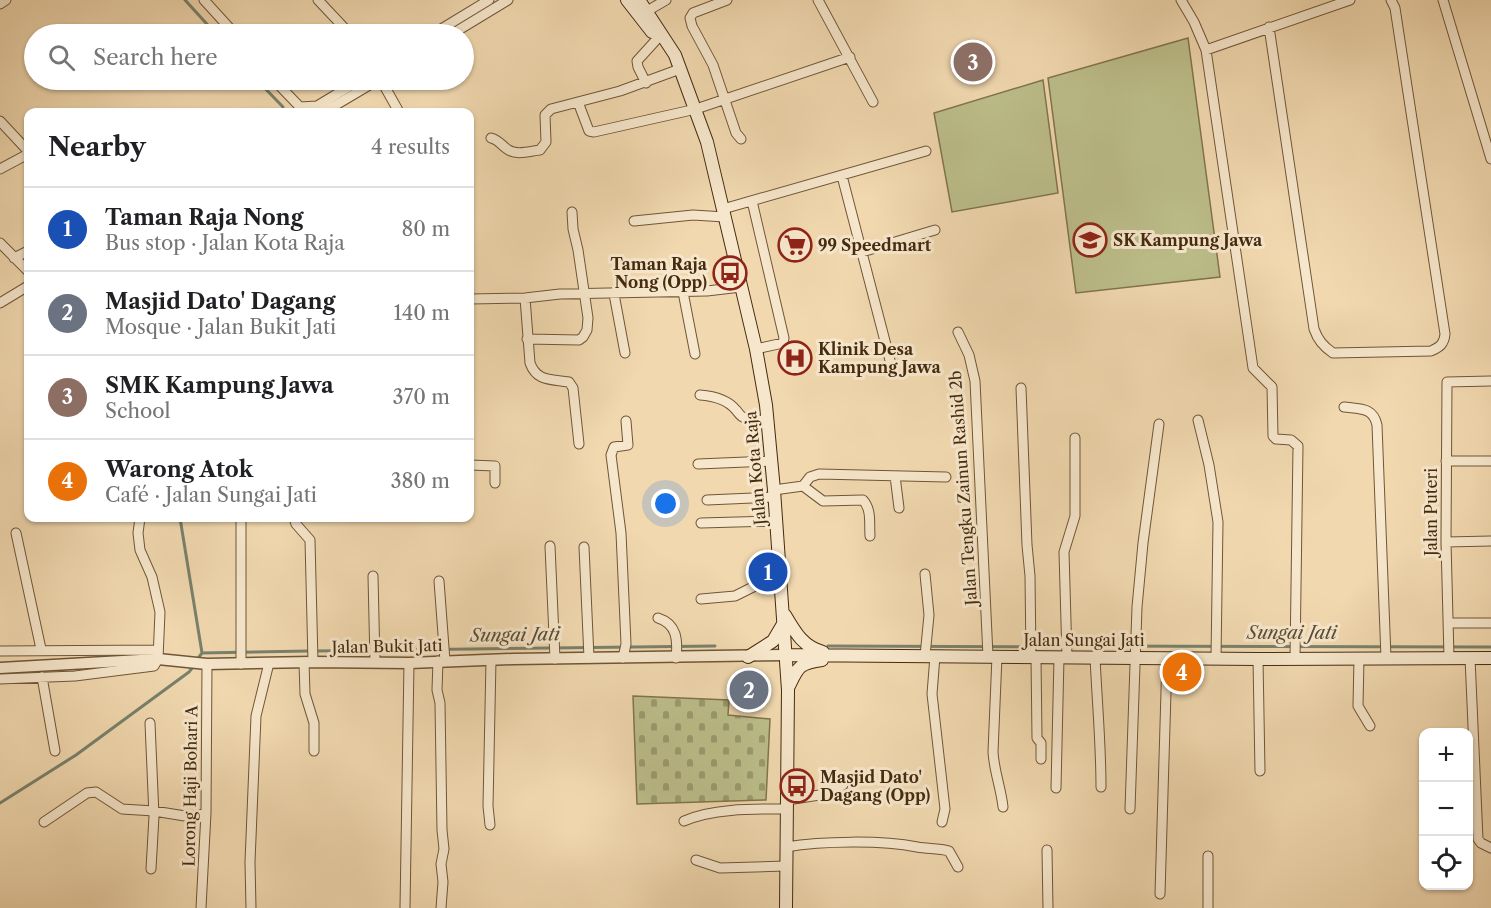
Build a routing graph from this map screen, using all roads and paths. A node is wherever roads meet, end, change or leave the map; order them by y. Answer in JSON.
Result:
{"nodes":[{"id":1,"x":6,"y":0,"type":"edge"},
{"id":2,"x":204,"y":0,"type":"edge"},
{"id":3,"x":318,"y":0,"type":"edge"},
{"id":4,"x":489,"y":0,"type":"edge"},
{"id":5,"x":508,"y":0,"type":"edge"},
{"id":6,"x":627,"y":0,"type":"edge"},
{"id":7,"x":639,"y":0,"type":"edge"},
{"id":8,"x":666,"y":0,"type":"edge"},
{"id":9,"x":727,"y":0,"type":"edge"},
{"id":10,"x":818,"y":0,"type":"edge"},
{"id":11,"x":1181,"y":0,"type":"edge"},
{"id":12,"x":1350,"y":0,"type":"edge"},
{"id":13,"x":1390,"y":0,"type":"edge"},
{"id":14,"x":1443,"y":0,"type":"edge"},
{"id":15,"x":0,"y":4,"type":"edge"},
{"id":16,"x":473,"y":4,"type":"edge"},
{"id":17,"x":643,"y":13,"type":"junction"},
{"id":18,"x":226,"y":24,"type":"edge"},
{"id":19,"x":341,"y":24,"type":"edge"},
{"id":20,"x":446,"y":24,"type":"edge"},
{"id":21,"x":468,"y":24,"type":"edge"},
{"id":22,"x":1269,"y":27,"type":"junction"},
{"id":23,"x":657,"y":39,"type":"junction"},
{"id":24,"x":1206,"y":50,"type":"junction"},
{"id":25,"x":850,"y":57,"type":"junction"},
{"id":26,"x":679,"y":66,"type":"junction"},
{"id":27,"x":646,"y":83,"type":"junction"},
{"id":28,"x":284,"y":90,"type":"edge"},
{"id":29,"x":343,"y":90,"type":"edge"},
{"id":30,"x":362,"y":90,"type":"edge"},
{"id":31,"x":386,"y":90,"type":"edge"},
{"id":32,"x":726,"y":99,"type":"junction"},
{"id":33,"x":578,"y":102,"type":"junction"},
{"id":34,"x":873,"y":102,"type":"dead end"},
{"id":35,"x":331,"y":108,"type":"edge"},
{"id":36,"x":397,"y":108,"type":"edge"},
{"id":37,"x":696,"y":109,"type":"junction"},
{"id":38,"x":0,"y":121,"type":"edge"},
{"id":39,"x":491,"y":138,"type":"dead end"},
{"id":40,"x":741,"y":139,"type":"dead end"},
{"id":41,"x":24,"y":148,"type":"edge"},
{"id":42,"x":926,"y":151,"type":"dead end"},
{"id":43,"x":24,"y":154,"type":"edge"},
{"id":44,"x":1491,"y":159,"type":"edge"},
{"id":45,"x":0,"y":169,"type":"edge"},
{"id":46,"x":842,"y":176,"type":"junction"},
{"id":47,"x":752,"y":201,"type":"junction"},
{"id":48,"x":572,"y":212,"type":"dead end"},
{"id":49,"x":724,"y":213,"type":"junction"},
{"id":50,"x":634,"y":221,"type":"dead end"},
{"id":51,"x":935,"y":230,"type":"dead end"},
{"id":52,"x":0,"y":243,"type":"edge"},
{"id":53,"x":862,"y":252,"type":"junction"},
{"id":54,"x":24,"y":253,"type":"edge"},
{"id":55,"x":14,"y":258,"type":"junction"},
{"id":56,"x":24,"y":267,"type":"edge"},
{"id":57,"x":741,"y":286,"type":"junction"},
{"id":58,"x":24,"y":288,"type":"edge"},
{"id":59,"x":683,"y":292,"type":"junction"},
{"id":60,"x":614,"y":294,"type":"junction"},
{"id":61,"x":584,"y":295,"type":"junction"},
{"id":62,"x":525,"y":298,"type":"junction"},
{"id":63,"x":474,"y":299,"type":"edge"},
{"id":64,"x":0,"y":303,"type":"edge"},
{"id":65,"x":958,"y":332,"type":"dead end"},
{"id":66,"x":527,"y":339,"type":"junction"},
{"id":67,"x":756,"y":349,"type":"junction"},
{"id":68,"x":625,"y":353,"type":"dead end"},
{"id":69,"x":695,"y":354,"type":"dead end"},
{"id":70,"x":892,"y":368,"type":"dead end"},
{"id":71,"x":1491,"y":381,"type":"edge"},
{"id":72,"x":1021,"y":388,"type":"dead end"},
{"id":73,"x":700,"y":395,"type":"dead end"},
{"id":74,"x":1344,"y":407,"type":"dead end"},
{"id":75,"x":768,"y":420,"type":"junction"},
{"id":76,"x":1198,"y":420,"type":"dead end"},
{"id":77,"x":626,"y":421,"type":"dead end"},
{"id":78,"x":1158,"y":424,"type":"dead end"},
{"id":79,"x":1075,"y":438,"type":"dead end"},
{"id":80,"x":579,"y":444,"type":"dead end"},
{"id":81,"x":772,"y":461,"type":"junction"},
{"id":82,"x":1446,"y":461,"type":"junction"},
{"id":83,"x":1491,"y":461,"type":"edge"},
{"id":84,"x":698,"y":464,"type":"dead end"},
{"id":85,"x":474,"y":465,"type":"edge"},
{"id":86,"x":895,"y":476,"type":"junction"},
{"id":87,"x":946,"y":477,"type":"dead end"},
{"id":88,"x":495,"y":483,"type":"dead end"},
{"id":89,"x":803,"y":486,"type":"junction"},
{"id":90,"x":775,"y":494,"type":"junction"},
{"id":91,"x":706,"y":501,"type":"dead end"},
{"id":92,"x":899,"y":507,"type":"dead end"},
{"id":93,"x":777,"y":521,"type":"junction"},
{"id":94,"x":139,"y":522,"type":"edge"},
{"id":95,"x":241,"y":522,"type":"edge"},
{"id":96,"x":295,"y":522,"type":"edge"},
{"id":97,"x":701,"y":523,"type":"dead end"},
{"id":98,"x":16,"y":533,"type":"dead end"},
{"id":99,"x":870,"y":536,"type":"dead end"},
{"id":100,"x":1491,"y":541,"type":"edge"},
{"id":101,"x":1446,"y":542,"type":"junction"},
{"id":102,"x":550,"y":546,"type":"dead end"},
{"id":103,"x":584,"y":547,"type":"dead end"},
{"id":104,"x":925,"y":574,"type":"dead end"},
{"id":105,"x":373,"y":576,"type":"dead end"},
{"id":106,"x":781,"y":580,"type":"junction"},
{"id":107,"x":439,"y":581,"type":"dead end"},
{"id":108,"x":701,"y":599,"type":"dead end"},
{"id":109,"x":783,"y":617,"type":"junction"},
{"id":110,"x":658,"y":618,"type":"dead end"},
{"id":111,"x":1449,"y":623,"type":"junction"},
{"id":112,"x":1491,"y":623,"type":"edge"},
{"id":113,"x":677,"y":649,"type":"junction"},
{"id":114,"x":41,"y":650,"type":"junction"},
{"id":115,"x":1135,"y":650,"type":"junction"},
{"id":116,"x":1386,"y":650,"type":"junction"},
{"id":117,"x":0,"y":651,"type":"edge"},
{"id":118,"x":589,"y":651,"type":"junction"},
{"id":119,"x":624,"y":651,"type":"junction"},
{"id":120,"x":928,"y":651,"type":"junction"},
{"id":121,"x":1217,"y":651,"type":"junction"},
{"id":122,"x":1295,"y":651,"type":"junction"},
{"id":123,"x":1448,"y":651,"type":"junction"},
{"id":124,"x":555,"y":652,"type":"junction"},
{"id":125,"x":990,"y":652,"type":"junction"},
{"id":126,"x":1032,"y":652,"type":"junction"},
{"id":127,"x":374,"y":654,"type":"junction"},
{"id":128,"x":158,"y":655,"type":"junction"},
{"id":129,"x":443,"y":655,"type":"junction"},
{"id":130,"x":786,"y":655,"type":"junction"},
{"id":131,"x":837,"y":655,"type":"junction"},
{"id":132,"x":748,"y":657,"type":"junction"},
{"id":133,"x":1063,"y":657,"type":"junction"},
{"id":134,"x":1095,"y":657,"type":"junction"},
{"id":135,"x":1167,"y":658,"type":"junction"},
{"id":136,"x":1359,"y":658,"type":"junction"},
{"id":137,"x":1470,"y":658,"type":"junction"},
{"id":138,"x":1491,"y":658,"type":"edge"},
{"id":139,"x":241,"y":659,"type":"junction"},
{"id":140,"x":1258,"y":659,"type":"junction"},
{"id":141,"x":491,"y":660,"type":"junction"},
{"id":142,"x":309,"y":662,"type":"junction"},
{"id":143,"x":270,"y":663,"type":"junction"},
{"id":144,"x":409,"y":663,"type":"junction"},
{"id":145,"x":205,"y":664,"type":"junction"},
{"id":146,"x":0,"y":668,"type":"edge"},
{"id":147,"x":42,"y":677,"type":"junction"},
{"id":148,"x":0,"y":679,"type":"edge"},
{"id":149,"x":788,"y":690,"type":"junction"},
{"id":150,"x":150,"y":723,"type":"dead end"},
{"id":151,"x":1370,"y":726,"type":"dead end"},
{"id":152,"x":55,"y":751,"type":"dead end"},
{"id":153,"x":314,"y":751,"type":"dead end"},
{"id":154,"x":1041,"y":759,"type":"dead end"},
{"id":155,"x":1260,"y":771,"type":"dead end"},
{"id":156,"x":843,"y":785,"type":"dead end"},
{"id":157,"x":1056,"y":788,"type":"dead end"},
{"id":158,"x":1101,"y":788,"type":"dead end"},
{"id":159,"x":787,"y":805,"type":"junction"},
{"id":160,"x":1003,"y":807,"type":"dead end"},
{"id":161,"x":1130,"y":809,"type":"dead end"},
{"id":162,"x":154,"y":811,"type":"junction"},
{"id":163,"x":206,"y":813,"type":"junction"},
{"id":164,"x":684,"y":821,"type":"dead end"},
{"id":165,"x":44,"y":822,"type":"dead end"},
{"id":166,"x":942,"y":822,"type":"dead end"},
{"id":167,"x":490,"y":825,"type":"dead end"},
{"id":168,"x":786,"y":847,"type":"junction"},
{"id":169,"x":1491,"y":848,"type":"edge"},
{"id":170,"x":1047,"y":850,"type":"dead end"},
{"id":171,"x":1208,"y":856,"type":"dead end"},
{"id":172,"x":696,"y":860,"type":"dead end"},
{"id":173,"x":786,"y":866,"type":"junction"},
{"id":174,"x":958,"y":867,"type":"dead end"},
{"id":175,"x":151,"y":869,"type":"dead end"},
{"id":176,"x":1160,"y":894,"type":"dead end"},
{"id":177,"x":201,"y":908,"type":"edge"},
{"id":178,"x":250,"y":908,"type":"edge"},
{"id":179,"x":405,"y":908,"type":"edge"},
{"id":180,"x":441,"y":908,"type":"edge"},
{"id":181,"x":786,"y":908,"type":"edge"},
{"id":182,"x":1048,"y":908,"type":"edge"},
{"id":183,"x":1208,"y":908,"type":"edge"}],
"edges":[{"from":1,"to":15,"type":"street"},
{"from":2,"to":18,"type":"street"},
{"from":3,"to":19,"type":"street"},
{"from":4,"to":16,"type":"street"},
{"from":5,"to":21,"type":"street"},
{"from":6,"to":17,"type":"main road","name":"Jalan Kota Raja"},
{"from":7,"to":17,"type":"main road"},
{"from":8,"to":17,"type":"street"},
{"from":9,"to":32,"type":"street"},
{"from":10,"to":25,"type":"street"},
{"from":11,"to":24,"type":"street"},
{"from":12,"to":22,"type":"street"},
{"from":13,"to":22,"type":"street"},
{"from":14,"to":44,"type":"street"},
{"from":16,"to":20,"type":"street"},
{"from":17,"to":23,"type":"main road","name":"Jalan Kota Raja"},
{"from":17,"to":26,"type":"main road"},
{"from":22,"to":24,"type":"street"},
{"from":23,"to":26,"type":"main road","name":"Jalan Kota Raja"},
{"from":23,"to":27,"type":"street"},
{"from":24,"to":122,"type":"street"},
{"from":25,"to":32,"type":"street"},
{"from":25,"to":34,"type":"street"},
{"from":26,"to":27,"type":"street"},
{"from":26,"to":37,"type":"main road","name":"Jalan Kota Raja"},
{"from":27,"to":33,"type":"street"},
{"from":28,"to":29,"type":"street"},
{"from":30,"to":35,"type":"street"},
{"from":31,"to":36,"type":"street"},
{"from":32,"to":37,"type":"street"},
{"from":32,"to":40,"type":"street"},
{"from":33,"to":37,"type":"street"},
{"from":33,"to":39,"type":"street"},
{"from":37,"to":49,"type":"main road","name":"Jalan Kota Raja"},
{"from":38,"to":41,"type":"street"},
{"from":42,"to":46,"type":"street"},
{"from":43,"to":45,"type":"street"},
{"from":46,"to":47,"type":"street"},
{"from":46,"to":53,"type":"street"},
{"from":47,"to":49,"type":"street"},
{"from":47,"to":67,"type":"street"},
{"from":48,"to":61,"type":"street"},
{"from":49,"to":50,"type":"street"},
{"from":49,"to":57,"type":"main road","name":"Jalan Kota Raja"},
{"from":51,"to":53,"type":"street"},
{"from":52,"to":55,"type":"street"},
{"from":53,"to":70,"type":"street"},
{"from":54,"to":55,"type":"street"},
{"from":55,"to":56,"type":"street"},
{"from":57,"to":59,"type":"street"},
{"from":57,"to":67,"type":"main road","name":"Jalan Kota Raja"},
{"from":58,"to":64,"type":"street"},
{"from":59,"to":60,"type":"street"},
{"from":59,"to":69,"type":"street"},
{"from":60,"to":61,"type":"street"},
{"from":60,"to":68,"type":"street"},
{"from":61,"to":62,"type":"street"},
{"from":61,"to":66,"type":"street"},
{"from":62,"to":63,"type":"street"},
{"from":62,"to":66,"type":"street"},
{"from":65,"to":125,"type":"street","name":"Jalan Tengku Zainun Rashid 2b"},
{"from":66,"to":80,"type":"street"},
{"from":67,"to":75,"type":"main road","name":"Jalan Kota Raja"},
{"from":71,"to":82,"type":"street","name":"Jalan Puteri"},
{"from":72,"to":126,"type":"street"},
{"from":73,"to":75,"type":"street"},
{"from":74,"to":116,"type":"street"},
{"from":75,"to":81,"type":"main road","name":"Jalan Kota Raja"},
{"from":76,"to":121,"type":"street"},
{"from":77,"to":119,"type":"street"},
{"from":78,"to":115,"type":"street"},
{"from":79,"to":133,"type":"street"},
{"from":81,"to":84,"type":"street"},
{"from":81,"to":90,"type":"main road","name":"Jalan Kota Raja"},
{"from":82,"to":83,"type":"street"},
{"from":82,"to":101,"type":"street","name":"Jalan Puteri"},
{"from":85,"to":88,"type":"street"},
{"from":86,"to":87,"type":"street"},
{"from":86,"to":89,"type":"street"},
{"from":86,"to":92,"type":"street"},
{"from":89,"to":90,"type":"street"},
{"from":89,"to":99,"type":"street"},
{"from":90,"to":91,"type":"street"},
{"from":90,"to":93,"type":"main road","name":"Jalan Kota Raja"},
{"from":93,"to":97,"type":"street"},
{"from":93,"to":106,"type":"main road","name":"Jalan Kota Raja"},
{"from":94,"to":128,"type":"street"},
{"from":95,"to":139,"type":"street"},
{"from":96,"to":142,"type":"street"},
{"from":98,"to":114,"type":"street"},
{"from":100,"to":101,"type":"street"},
{"from":101,"to":111,"type":"street","name":"Jalan Puteri"},
{"from":102,"to":124,"type":"street"},
{"from":103,"to":118,"type":"street"},
{"from":104,"to":120,"type":"street"},
{"from":105,"to":127,"type":"street"},
{"from":106,"to":108,"type":"street"},
{"from":106,"to":109,"type":"main road","name":"Jalan Kota Raja"},
{"from":107,"to":129,"type":"street"},
{"from":109,"to":130,"type":"main road","name":"Jalan Kota Raja"},
{"from":109,"to":131,"type":"main road"},
{"from":109,"to":132,"type":"main road"},
{"from":110,"to":113,"type":"street"},
{"from":111,"to":112,"type":"street"},
{"from":111,"to":123,"type":"street","name":"Jalan Puteri"},
{"from":113,"to":119,"type":"street","name":"Jalan Bukit Jati"},
{"from":113,"to":132,"type":"street","name":"Jalan Bukit Jati"},
{"from":114,"to":117,"type":"street"},
{"from":114,"to":128,"type":"street"},
{"from":115,"to":134,"type":"main road","name":"Jalan Sungai Jati"},
{"from":115,"to":135,"type":"main road","name":"Jalan Sungai Jati"},
{"from":115,"to":161,"type":"street"},
{"from":116,"to":123,"type":"main road","name":"Jalan Sungai Jati"},
{"from":116,"to":136,"type":"main road","name":"Jalan Sungai Jati"},
{"from":118,"to":119,"type":"street","name":"Jalan Bukit Jati"},
{"from":118,"to":124,"type":"street","name":"Jalan Bukit Jati"},
{"from":120,"to":125,"type":"main road","name":"Jalan Sungai Jati"},
{"from":120,"to":131,"type":"main road","name":"Jalan Sungai Jati"},
{"from":120,"to":166,"type":"street"},
{"from":121,"to":135,"type":"main road","name":"Jalan Sungai Jati"},
{"from":121,"to":140,"type":"main road","name":"Jalan Sungai Jati"},
{"from":122,"to":136,"type":"main road","name":"Jalan Sungai Jati"},
{"from":122,"to":140,"type":"main road","name":"Jalan Sungai Jati"},
{"from":123,"to":137,"type":"main road","name":"Jalan Sungai Jati"},
{"from":124,"to":141,"type":"street","name":"Jalan Bukit Jati"},
{"from":125,"to":126,"type":"main road","name":"Jalan Sungai Jati"},
{"from":125,"to":160,"type":"street","name":"Jalan Tengku Zainun Rashid 2b"},
{"from":126,"to":133,"type":"main road","name":"Jalan Sungai Jati"},
{"from":126,"to":154,"type":"street"},
{"from":127,"to":142,"type":"street","name":"Jalan Bukit Jati"},
{"from":127,"to":144,"type":"street","name":"Jalan Bukit Jati"},
{"from":128,"to":145,"type":"street","name":"Jalan Bukit Jati"},
{"from":128,"to":146,"type":"street","name":"Jalan Bukit Jati"},
{"from":128,"to":147,"type":"street"},
{"from":129,"to":141,"type":"street","name":"Jalan Bukit Jati"},
{"from":129,"to":144,"type":"street","name":"Jalan Bukit Jati"},
{"from":129,"to":180,"type":"street"},
{"from":130,"to":131,"type":"main road","name":"Jalan Sungai Jati"},
{"from":130,"to":132,"type":"street","name":"Jalan Bukit Jati"},
{"from":130,"to":149,"type":"main road","name":"Jalan Kota Raja"},
{"from":131,"to":149,"type":"main road"},
{"from":133,"to":134,"type":"main road","name":"Jalan Sungai Jati"},
{"from":133,"to":157,"type":"street"},
{"from":134,"to":158,"type":"street"},
{"from":135,"to":176,"type":"street"},
{"from":136,"to":151,"type":"street"},
{"from":137,"to":138,"type":"main road","name":"Jalan Sungai Jati"},
{"from":137,"to":169,"type":"street"},
{"from":139,"to":143,"type":"street","name":"Jalan Bukit Jati"},
{"from":139,"to":145,"type":"street","name":"Jalan Bukit Jati"},
{"from":140,"to":155,"type":"street"},
{"from":141,"to":167,"type":"street"},
{"from":142,"to":143,"type":"street","name":"Jalan Bukit Jati"},
{"from":142,"to":153,"type":"street"},
{"from":143,"to":178,"type":"street"},
{"from":144,"to":179,"type":"street"},
{"from":145,"to":163,"type":"street","name":"Lorong Haji Bohari A"},
{"from":147,"to":148,"type":"street"},
{"from":147,"to":152,"type":"street"},
{"from":149,"to":159,"type":"main road","name":"Jalan Kota Raja"},
{"from":150,"to":162,"type":"street"},
{"from":156,"to":159,"type":"street"},
{"from":159,"to":164,"type":"street"},
{"from":159,"to":168,"type":"main road","name":"Jalan Kota Raja"},
{"from":162,"to":163,"type":"street"},
{"from":162,"to":165,"type":"street"},
{"from":162,"to":175,"type":"street"},
{"from":163,"to":177,"type":"street","name":"Lorong Haji Bohari A"},
{"from":168,"to":173,"type":"main road","name":"Jalan Kota Raja"},
{"from":168,"to":174,"type":"street"},
{"from":170,"to":182,"type":"street"},
{"from":171,"to":183,"type":"street"},
{"from":172,"to":173,"type":"street"},
{"from":173,"to":181,"type":"main road","name":"Jalan Kota Raja"}]}
